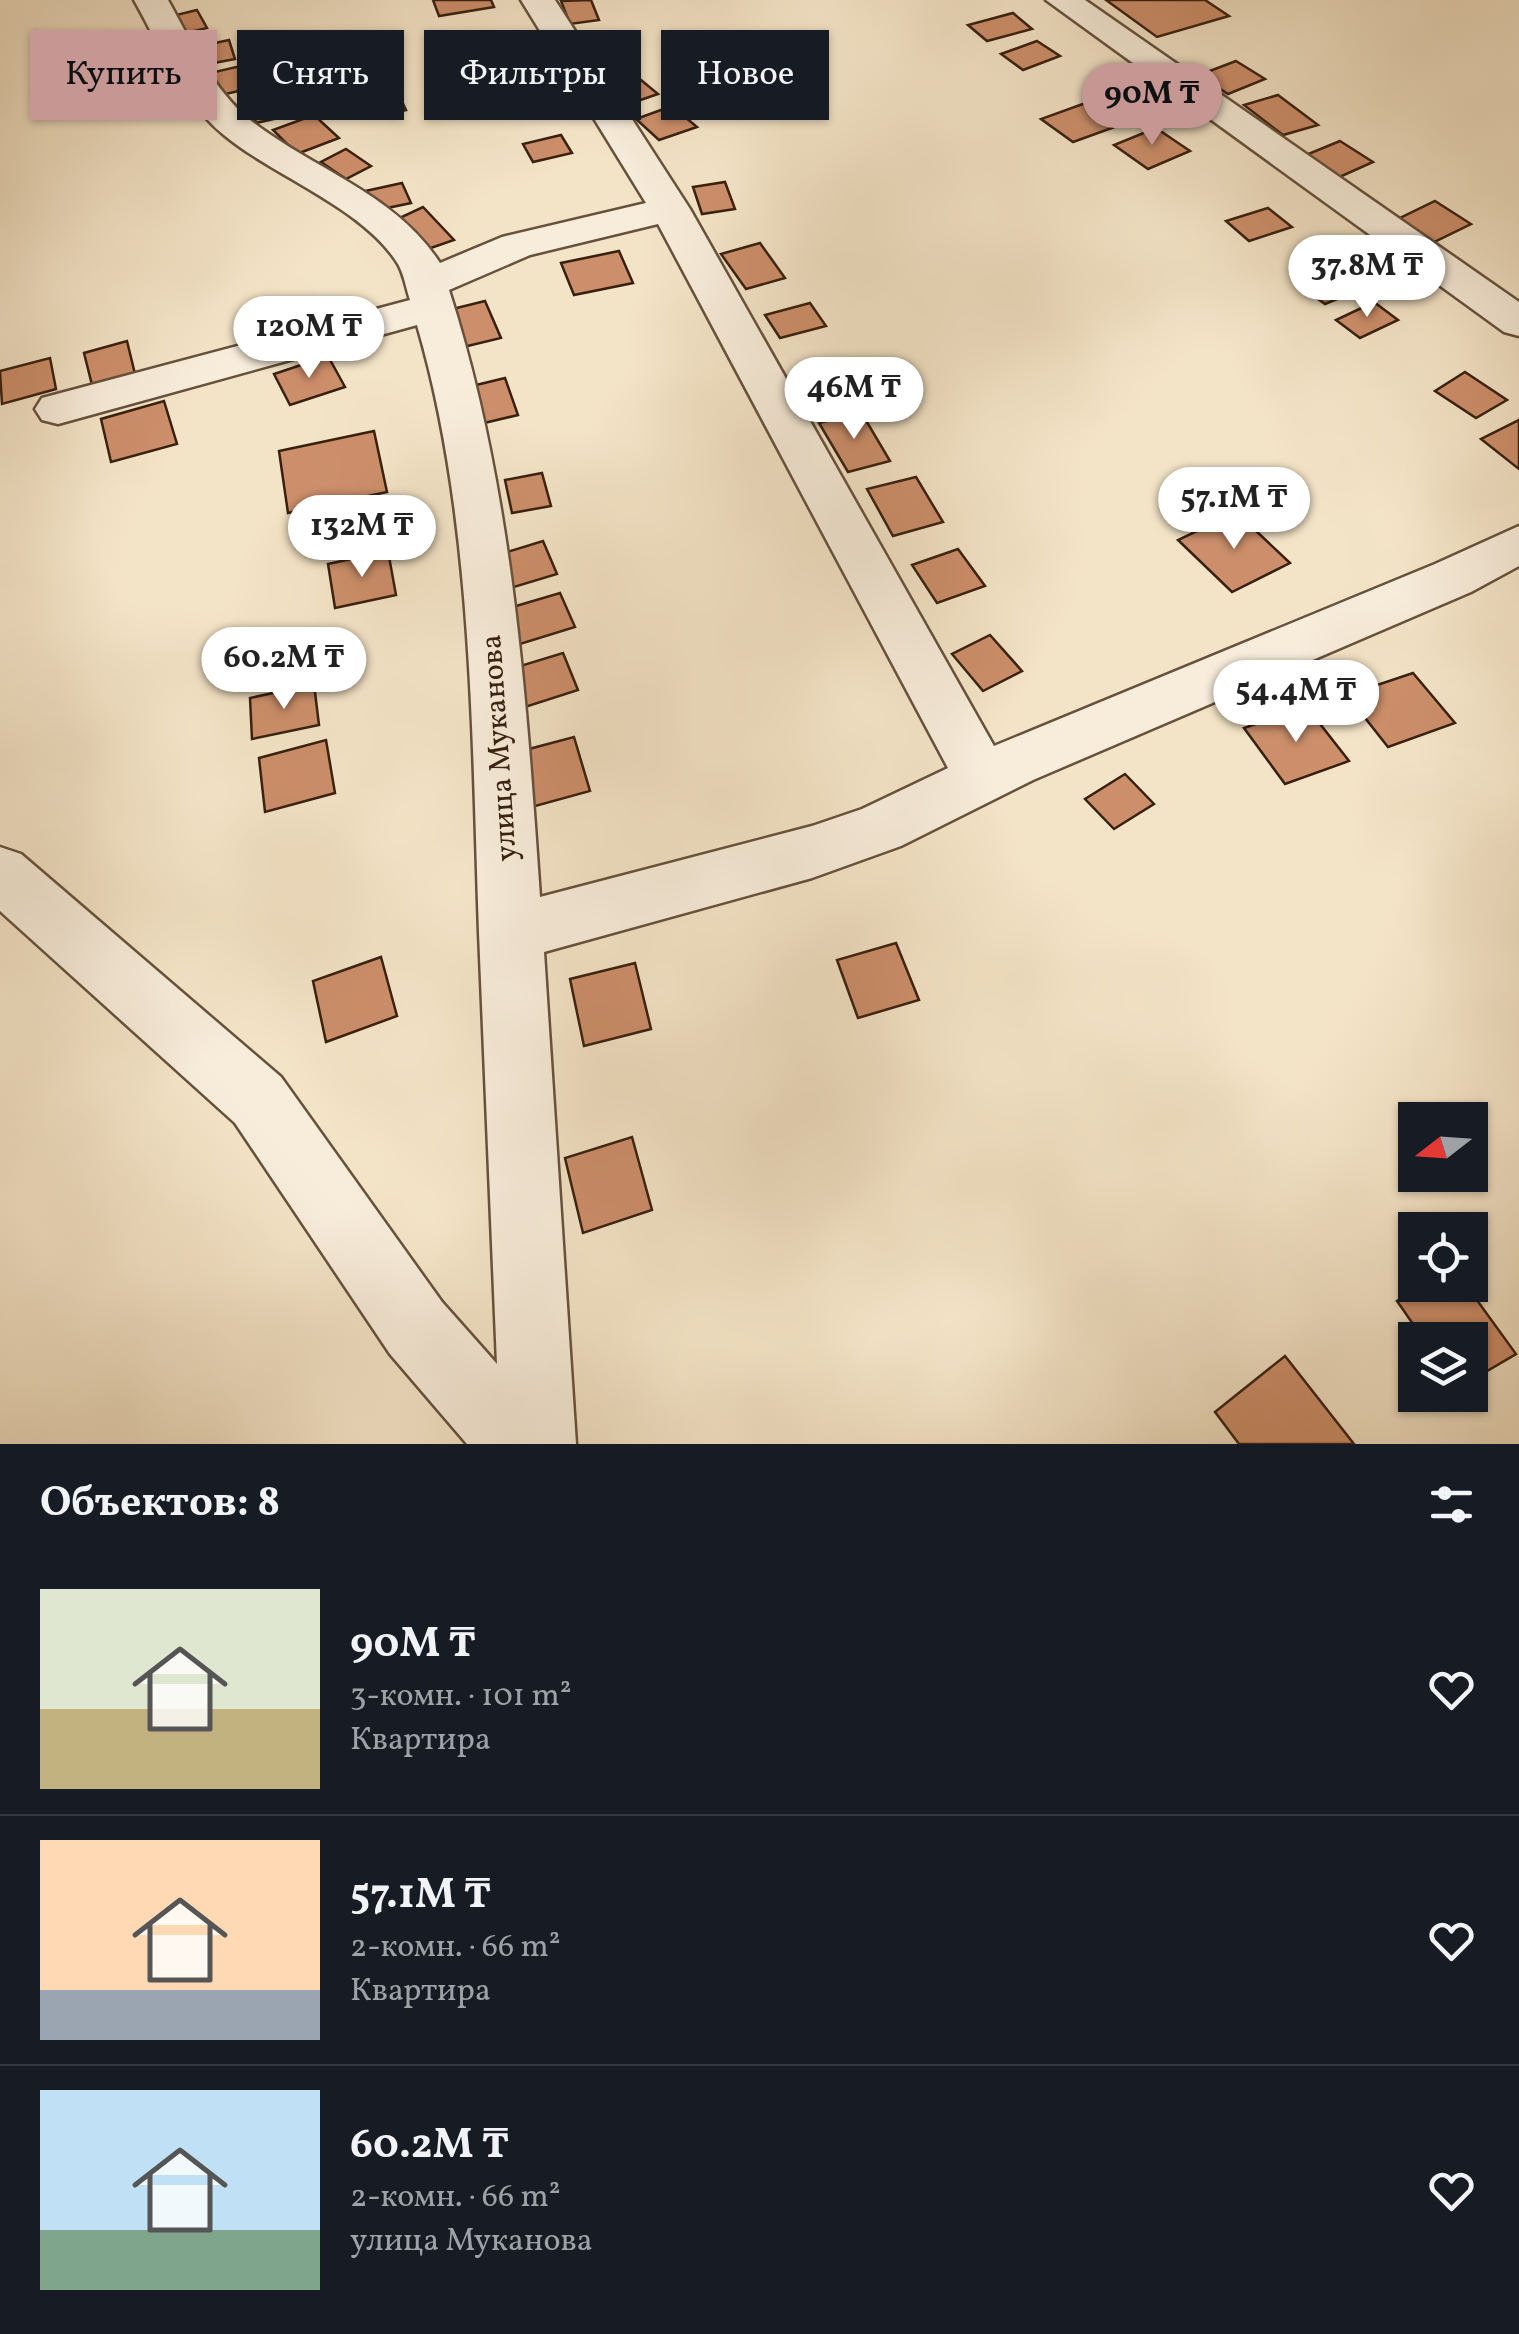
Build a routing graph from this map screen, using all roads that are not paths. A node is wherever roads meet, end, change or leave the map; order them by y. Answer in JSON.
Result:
{"nodes":[{"id":1,"x":151,"y":0,"type":"edge"},
{"id":2,"x":538,"y":0,"type":"edge"},
{"id":3,"x":1062,"y":0,"type":"edge"},
{"id":4,"x":670,"y":209,"type":"junction"},
{"id":5,"x":428,"y":296,"type":"junction"},
{"id":6,"x":1519,"y":322,"type":"edge"},
{"id":7,"x":58,"y":410,"type":"dead end"},
{"id":8,"x":1519,"y":544,"type":"edge"},
{"id":9,"x":982,"y":778,"type":"junction"},
{"id":10,"x":0,"y":873,"type":"edge"},
{"id":11,"x":510,"y":933,"type":"junction"},
{"id":12,"x":517,"y":1444,"type":"edge"},
{"id":13,"x":538,"y":1444,"type":"edge"}],
"edges":[{"from":1,"to":5,"type":"street","name":"улица Муканова"},
{"from":2,"to":4,"type":"street"},
{"from":3,"to":6,"type":"street"},
{"from":4,"to":5,"type":"street"},
{"from":4,"to":9,"type":"street"},
{"from":5,"to":7,"type":"street"},
{"from":5,"to":11,"type":"street","name":"улица Муканова"},
{"from":8,"to":9,"type":"street"},
{"from":9,"to":11,"type":"street"},
{"from":10,"to":12,"type":"street"},
{"from":11,"to":13,"type":"street","name":"улица Муканова"}]}
